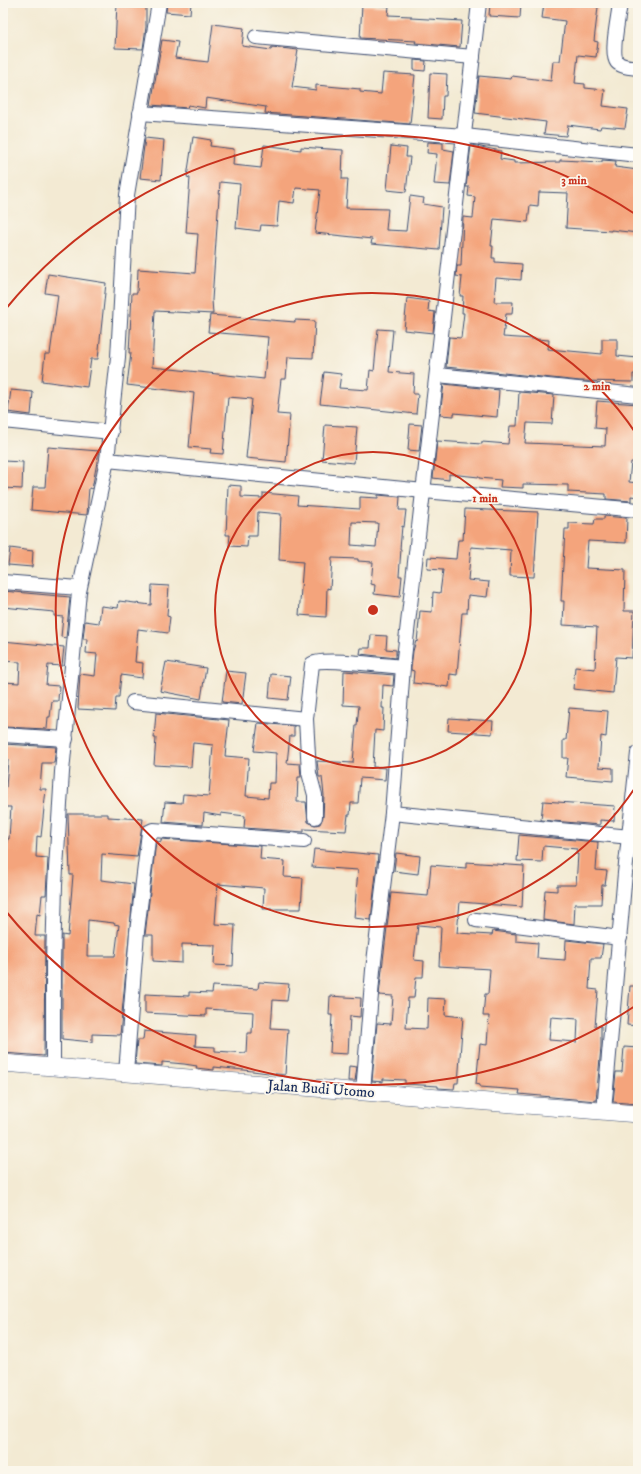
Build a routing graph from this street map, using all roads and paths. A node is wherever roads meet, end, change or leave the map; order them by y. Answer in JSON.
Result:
{"nodes":[{"id":1,"x":159,"y":3,"type":"edge"},
{"id":2,"x":479,"y":3,"type":"edge"},
{"id":3,"x":620,"y":3,"type":"edge"},
{"id":4,"x":256,"y":37,"type":"dead end"},
{"id":5,"x":473,"y":57,"type":"junction"},
{"id":6,"x":638,"y":68,"type":"edge"},
{"id":7,"x":140,"y":114,"type":"junction"},
{"id":8,"x":465,"y":136,"type":"junction"},
{"id":9,"x":638,"y":155,"type":"edge"},
{"id":10,"x":437,"y":376,"type":"junction"},
{"id":11,"x":638,"y":395,"type":"edge"},
{"id":12,"x":3,"y":421,"type":"edge"},
{"id":13,"x":111,"y":432,"type":"junction"},
{"id":14,"x":107,"y":460,"type":"junction"},
{"id":15,"x":424,"y":491,"type":"junction"},
{"id":16,"x":638,"y":510,"type":"edge"},
{"id":17,"x":3,"y":582,"type":"edge"},
{"id":18,"x":79,"y":588,"type":"junction"},
{"id":19,"x":403,"y":667,"type":"junction"},
{"id":20,"x":133,"y":702,"type":"dead end"},
{"id":21,"x":306,"y":719,"type":"junction"},
{"id":22,"x":3,"y":735,"type":"edge"},
{"id":23,"x":66,"y":739,"type":"junction"},
{"id":24,"x":638,"y":754,"type":"edge"},
{"id":25,"x":392,"y":813,"type":"junction"},
{"id":26,"x":315,"y":817,"type":"dead end"},
{"id":27,"x":630,"y":837,"type":"junction"},
{"id":28,"x":304,"y":841,"type":"dead end"},
{"id":29,"x":631,"y":874,"type":"edge"},
{"id":30,"x":476,"y":920,"type":"dead end"},
{"id":31,"x":620,"y":938,"type":"junction"},
{"id":32,"x":3,"y":1063,"type":"edge"},
{"id":33,"x":53,"y":1068,"type":"junction"},
{"id":34,"x":126,"y":1073,"type":"junction"},
{"id":35,"x":363,"y":1092,"type":"junction"},
{"id":36,"x":604,"y":1111,"type":"junction"},
{"id":37,"x":638,"y":1114,"type":"edge"}],
"edges":[{"from":1,"to":7,"type":"street"},
{"from":2,"to":5,"type":"street"},
{"from":3,"to":6,"type":"street"},
{"from":4,"to":5,"type":"street"},
{"from":5,"to":8,"type":"street"},
{"from":7,"to":8,"type":"street"},
{"from":7,"to":13,"type":"street"},
{"from":8,"to":9,"type":"street"},
{"from":8,"to":10,"type":"street"},
{"from":10,"to":11,"type":"street"},
{"from":10,"to":15,"type":"street"},
{"from":12,"to":13,"type":"street"},
{"from":13,"to":14,"type":"street"},
{"from":14,"to":15,"type":"street"},
{"from":14,"to":18,"type":"street"},
{"from":15,"to":16,"type":"street"},
{"from":15,"to":19,"type":"street"},
{"from":17,"to":18,"type":"street"},
{"from":18,"to":23,"type":"street"},
{"from":19,"to":21,"type":"street"},
{"from":19,"to":25,"type":"street"},
{"from":20,"to":21,"type":"street"},
{"from":21,"to":26,"type":"street"},
{"from":22,"to":23,"type":"street"},
{"from":23,"to":33,"type":"street"},
{"from":24,"to":27,"type":"street"},
{"from":25,"to":27,"type":"street"},
{"from":25,"to":35,"type":"street"},
{"from":27,"to":29,"type":"street"},
{"from":28,"to":34,"type":"street"},
{"from":29,"to":31,"type":"street"},
{"from":30,"to":31,"type":"street"},
{"from":31,"to":36,"type":"street"},
{"from":32,"to":33,"type":"street","name":"Jalan Budi Utomo"},
{"from":33,"to":34,"type":"street","name":"Jalan Budi Utomo"},
{"from":34,"to":35,"type":"street","name":"Jalan Budi Utomo"},
{"from":35,"to":36,"type":"street","name":"Jalan Budi Utomo"},
{"from":36,"to":37,"type":"street","name":"Jalan Budi Utomo"}]}
